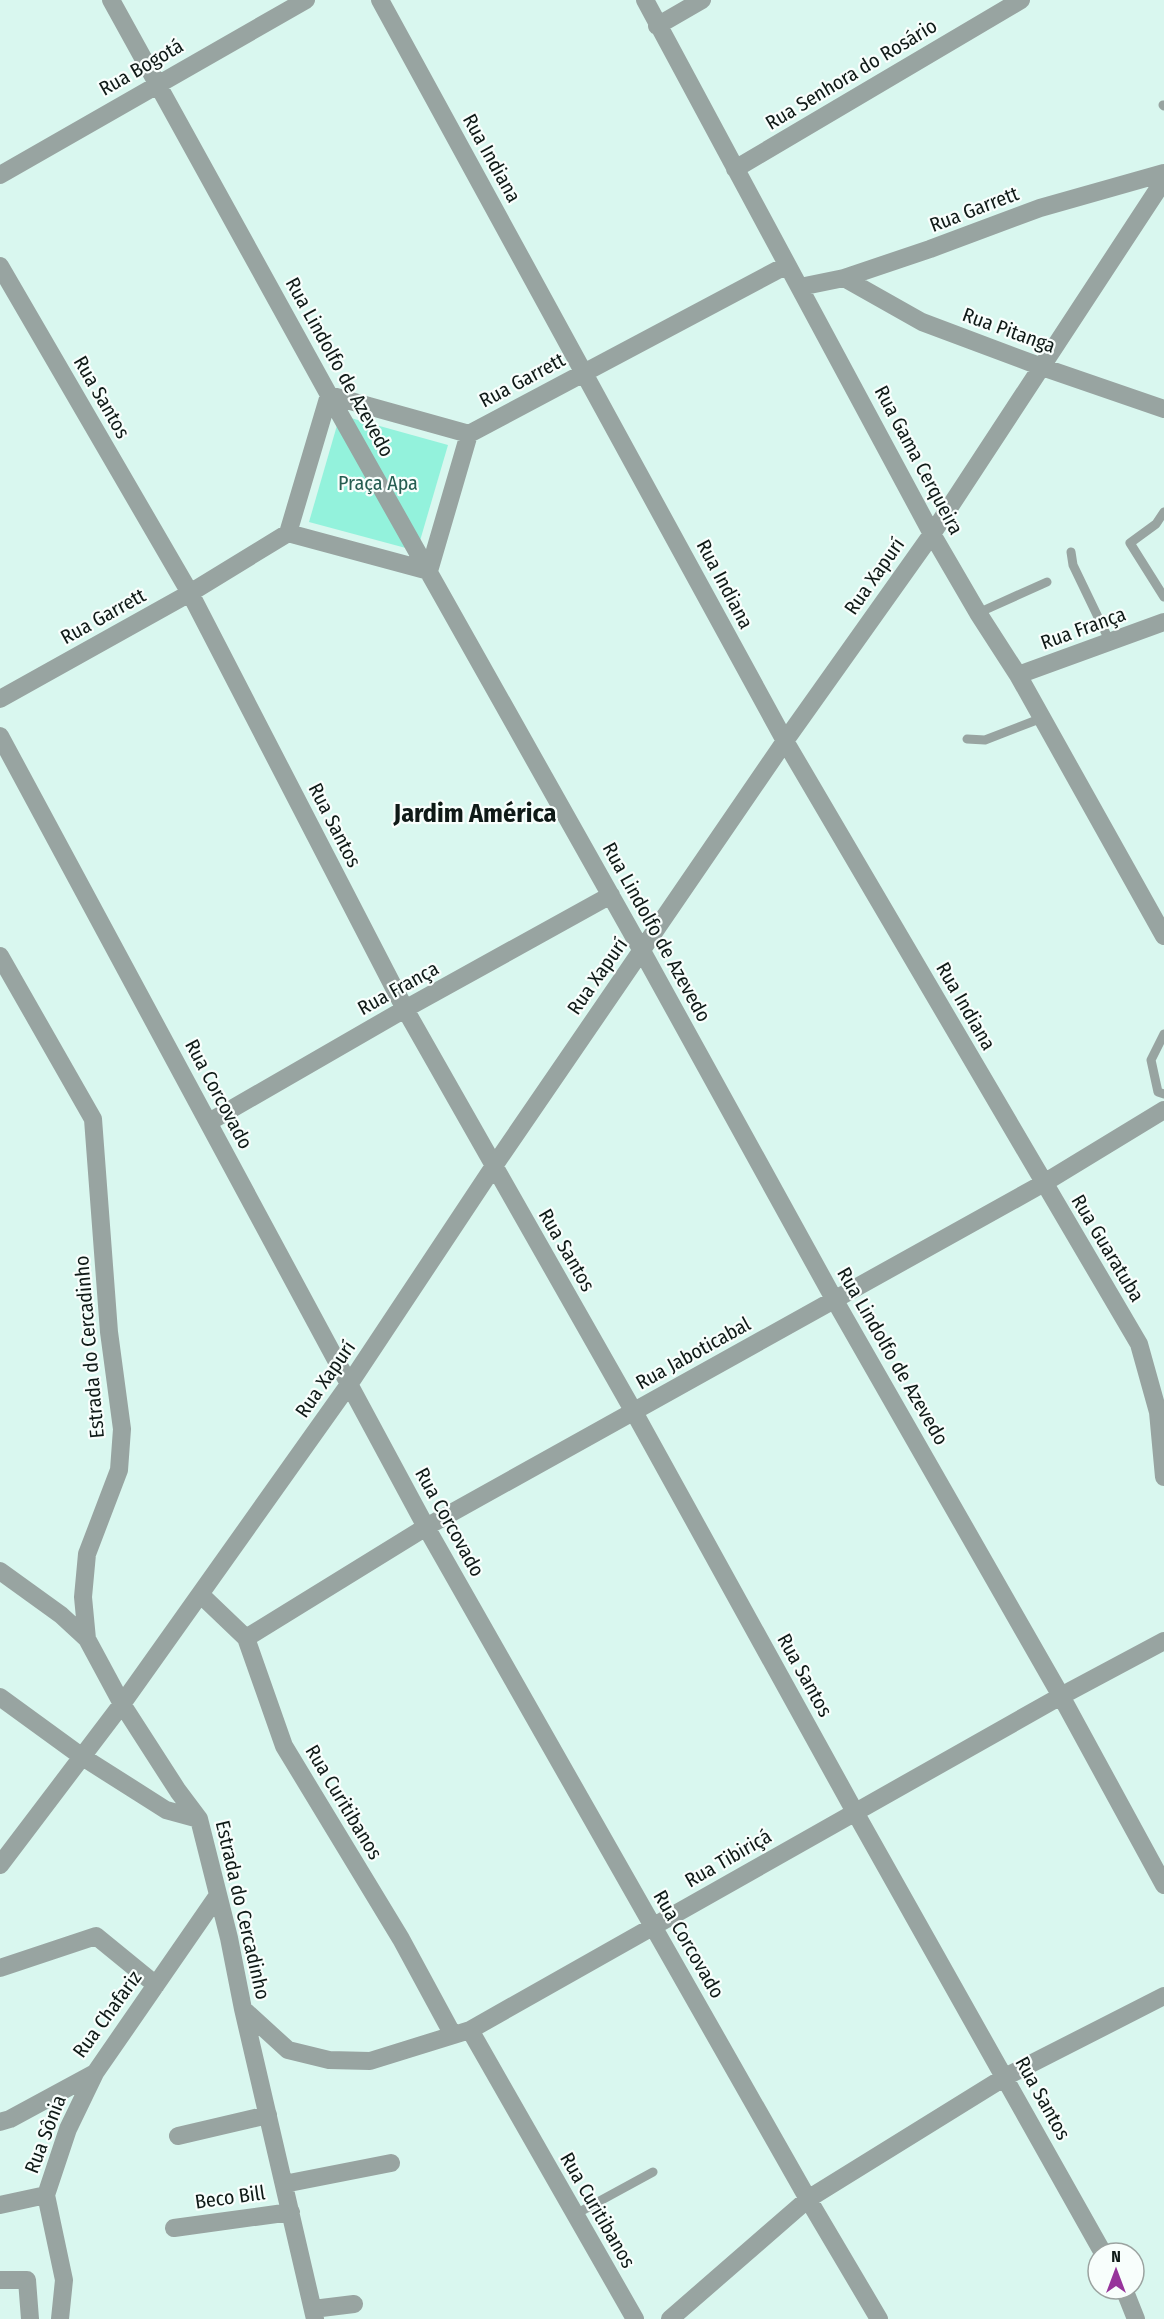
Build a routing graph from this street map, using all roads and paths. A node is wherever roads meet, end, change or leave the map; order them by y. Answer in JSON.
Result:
{"nodes":[{"id":1,"x":111,"y":0,"type":"edge"},
{"id":2,"x":306,"y":0,"type":"edge"},
{"id":3,"x":380,"y":0,"type":"edge"},
{"id":4,"x":645,"y":0,"type":"edge"},
{"id":5,"x":702,"y":0,"type":"edge"},
{"id":6,"x":1021,"y":0,"type":"edge"},
{"id":7,"x":657,"y":26,"type":"junction"},
{"id":8,"x":158,"y":83,"type":"junction"},
{"id":9,"x":735,"y":169,"type":"junction"},
{"id":10,"x":1164,"y":174,"type":"edge"},
{"id":11,"x":0,"y":175,"type":"edge"},
{"id":12,"x":1164,"y":180,"type":"edge"},
{"id":13,"x":787,"y":265,"type":"junction"},
{"id":14,"x":0,"y":266,"type":"edge"},
{"id":15,"x":844,"y":278,"type":"junction"},
{"id":16,"x":800,"y":287,"type":"junction"},
{"id":17,"x":1042,"y":367,"type":"junction"},
{"id":18,"x":584,"y":372,"type":"junction"},
{"id":19,"x":329,"y":395,"type":"junction"},
{"id":20,"x":1164,"y":409,"type":"edge"},
{"id":21,"x":469,"y":434,"type":"junction"},
{"id":22,"x":1164,"y":512,"type":"edge"},
{"id":23,"x":288,"y":533,"type":"junction"},
{"id":24,"x":932,"y":534,"type":"junction"},
{"id":25,"x":1071,"y":552,"type":"dead end"},
{"id":26,"x":429,"y":571,"type":"junction"},
{"id":27,"x":1047,"y":582,"type":"dead end"},
{"id":28,"x":190,"y":593,"type":"junction"},
{"id":29,"x":1164,"y":597,"type":"edge"},
{"id":30,"x":978,"y":613,"type":"junction"},
{"id":31,"x":1164,"y":622,"type":"edge"},
{"id":32,"x":1110,"y":642,"type":"junction"},
{"id":33,"x":1018,"y":675,"type":"junction"},
{"id":34,"x":0,"y":699,"type":"edge"},
{"id":35,"x":1042,"y":718,"type":"junction"},
{"id":36,"x":0,"y":736,"type":"edge"},
{"id":37,"x":967,"y":739,"type":"dead end"},
{"id":38,"x":785,"y":741,"type":"junction"},
{"id":39,"x":611,"y":895,"type":"junction"},
{"id":40,"x":1164,"y":936,"type":"edge"},
{"id":41,"x":642,"y":951,"type":"junction"},
{"id":42,"x":0,"y":956,"type":"edge"},
{"id":43,"x":405,"y":1009,"type":"junction"},
{"id":44,"x":1164,"y":1034,"type":"edge"},
{"id":45,"x":1164,"y":1094,"type":"edge"},
{"id":46,"x":1164,"y":1110,"type":"edge"},
{"id":47,"x":209,"y":1122,"type":"junction"},
{"id":48,"x":494,"y":1166,"type":"junction"},
{"id":49,"x":1044,"y":1183,"type":"junction"},
{"id":50,"x":834,"y":1299,"type":"junction"},
{"id":51,"x":350,"y":1383,"type":"junction"},
{"id":52,"x":1164,"y":1405,"type":"edge"},
{"id":53,"x":634,"y":1412,"type":"junction"},
{"id":54,"x":1159,"y":1426,"type":"junction"},
{"id":55,"x":1164,"y":1477,"type":"edge"},
{"id":56,"x":426,"y":1527,"type":"junction"},
{"id":57,"x":0,"y":1572,"type":"edge"},
{"id":58,"x":200,"y":1594,"type":"junction"},
{"id":59,"x":246,"y":1638,"type":"junction"},
{"id":60,"x":87,"y":1639,"type":"junction"},
{"id":61,"x":1164,"y":1641,"type":"edge"},
{"id":62,"x":1062,"y":1696,"type":"junction"},
{"id":63,"x":0,"y":1697,"type":"edge"},
{"id":64,"x":122,"y":1704,"type":"junction"},
{"id":65,"x":81,"y":1756,"type":"junction"},
{"id":66,"x":855,"y":1812,"type":"junction"},
{"id":67,"x":199,"y":1819,"type":"junction"},
{"id":68,"x":0,"y":1865,"type":"edge"},
{"id":69,"x":1164,"y":1885,"type":"edge"},
{"id":70,"x":218,"y":1895,"type":"junction"},
{"id":71,"x":653,"y":1927,"type":"junction"},
{"id":72,"x":0,"y":1968,"type":"edge"},
{"id":73,"x":156,"y":1985,"type":"junction"},
{"id":74,"x":1164,"y":1996,"type":"edge"},
{"id":75,"x":243,"y":2009,"type":"junction"},
{"id":76,"x":462,"y":2033,"type":"junction"},
{"id":77,"x":95,"y":2073,"type":"junction"},
{"id":78,"x":1005,"y":2077,"type":"junction"},
{"id":79,"x":268,"y":2115,"type":"junction"},
{"id":80,"x":0,"y":2122,"type":"edge"},
{"id":81,"x":178,"y":2136,"type":"dead end"},
{"id":82,"x":391,"y":2163,"type":"dead end"},
{"id":83,"x":653,"y":2172,"type":"dead end"},
{"id":84,"x":284,"y":2184,"type":"junction"},
{"id":85,"x":46,"y":2195,"type":"junction"},
{"id":86,"x":808,"y":2199,"type":"junction"},
{"id":87,"x":0,"y":2205,"type":"edge"},
{"id":88,"x":291,"y":2212,"type":"junction"},
{"id":89,"x":574,"y":2215,"type":"junction"},
{"id":90,"x":174,"y":2228,"type":"dead end"},
{"id":91,"x":1096,"y":2241,"type":"edge"},
{"id":92,"x":0,"y":2280,"type":"edge"},
{"id":93,"x":1129,"y":2301,"type":"edge"},
{"id":94,"x":354,"y":2304,"type":"dead end"},
{"id":95,"x":314,"y":2314,"type":"edge"},
{"id":96,"x":30,"y":2319,"type":"edge"},
{"id":97,"x":60,"y":2319,"type":"edge"},
{"id":98,"x":635,"y":2319,"type":"edge"},
{"id":99,"x":670,"y":2319,"type":"edge"},
{"id":100,"x":879,"y":2319,"type":"edge"},
{"id":101,"x":1136,"y":2319,"type":"edge"}],
"edges":[{"from":1,"to":8,"type":"street","name":"Rua Lindolfo de Azevedo"},
{"from":2,"to":8,"type":"street","name":"Rua Bogotá"},
{"from":3,"to":18,"type":"street","name":"Rua Indiana"},
{"from":4,"to":7,"type":"street","name":"Rua Gama Cerqueira"},
{"from":5,"to":7,"type":"street"},
{"from":6,"to":9,"type":"street","name":"Rua Senhora do Rosário"},
{"from":7,"to":9,"type":"street","name":"Rua Gama Cerqueira"},
{"from":8,"to":11,"type":"street","name":"Rua Bogotá"},
{"from":8,"to":19,"type":"street","name":"Rua Lindolfo de Azevedo"},
{"from":9,"to":13,"type":"street","name":"Rua Gama Cerqueira"},
{"from":10,"to":15,"type":"street","name":"Rua Garrett"},
{"from":12,"to":17,"type":"street","name":"Rua Xapurí"},
{"from":13,"to":16,"type":"street","name":"Rua Gama Cerqueira"},
{"from":13,"to":18,"type":"street","name":"Rua Garrett"},
{"from":14,"to":28,"type":"street","name":"Rua Santos"},
{"from":15,"to":16,"type":"street","name":"Rua Garrett"},
{"from":15,"to":17,"type":"street","name":"Rua Pitanga"},
{"from":16,"to":24,"type":"street","name":"Rua Gama Cerqueira"},
{"from":17,"to":20,"type":"street","name":"Rua Pitanga"},
{"from":17,"to":24,"type":"street","name":"Rua Xapurí"},
{"from":18,"to":21,"type":"street","name":"Rua Garrett"},
{"from":18,"to":38,"type":"street","name":"Rua Indiana"},
{"from":19,"to":21,"type":"street"},
{"from":19,"to":23,"type":"street"},
{"from":19,"to":26,"type":"street","name":"Rua Lindolfo de Azevedo"},
{"from":21,"to":26,"type":"street"},
{"from":22,"to":29,"type":"lane"},
{"from":23,"to":26,"type":"street"},
{"from":23,"to":28,"type":"street","name":"Rua Garrett"},
{"from":24,"to":30,"type":"street","name":"Rua Gama Cerqueira"},
{"from":24,"to":38,"type":"street","name":"Rua Xapurí"},
{"from":25,"to":32,"type":"lane"},
{"from":26,"to":39,"type":"street","name":"Rua Lindolfo de Azevedo"},
{"from":27,"to":30,"type":"lane"},
{"from":28,"to":34,"type":"street","name":"Rua Garrett"},
{"from":28,"to":43,"type":"street","name":"Rua Santos"},
{"from":30,"to":33,"type":"street","name":"Rua Gama Cerqueira"},
{"from":31,"to":32,"type":"street","name":"Rua França"},
{"from":32,"to":33,"type":"street","name":"Rua França"},
{"from":33,"to":35,"type":"street","name":"Rua Gama Cerqueira"},
{"from":35,"to":37,"type":"lane"},
{"from":35,"to":40,"type":"street","name":"Rua Gama Cerqueira"},
{"from":36,"to":47,"type":"street","name":"Rua Corcovado"},
{"from":38,"to":41,"type":"street","name":"Rua Xapurí"},
{"from":38,"to":49,"type":"street","name":"Rua Indiana"},
{"from":39,"to":41,"type":"street","name":"Rua Lindolfo de Azevedo"},
{"from":39,"to":43,"type":"street","name":"Rua França"},
{"from":41,"to":48,"type":"street","name":"Rua Xapurí"},
{"from":41,"to":50,"type":"street","name":"Rua Lindolfo de Azevedo"},
{"from":42,"to":60,"type":"street","name":"Estrada do Cercadinho"},
{"from":43,"to":47,"type":"street","name":"Rua França"},
{"from":43,"to":48,"type":"street","name":"Rua Santos"},
{"from":44,"to":45,"type":"lane"},
{"from":46,"to":49,"type":"street","name":"Rua Jaboticabal"},
{"from":47,"to":51,"type":"street","name":"Rua Corcovado"},
{"from":48,"to":51,"type":"street","name":"Rua Xapurí"},
{"from":48,"to":53,"type":"street","name":"Rua Santos"},
{"from":49,"to":50,"type":"street","name":"Rua Jaboticabal"},
{"from":49,"to":54,"type":"street","name":"Rua Guaratuba"},
{"from":50,"to":53,"type":"street","name":"Rua Jaboticabal"},
{"from":50,"to":62,"type":"street","name":"Rua Lindolfo de Azevedo"},
{"from":51,"to":56,"type":"street","name":"Rua Corcovado"},
{"from":51,"to":58,"type":"street","name":"Rua Xapurí"},
{"from":52,"to":54,"type":"lane"},
{"from":53,"to":56,"type":"street","name":"Rua Jaboticabal"},
{"from":53,"to":66,"type":"street","name":"Rua Santos"},
{"from":54,"to":55,"type":"street","name":"Rua Guaratuba"},
{"from":56,"to":59,"type":"street","name":"Rua Jaboticabal"},
{"from":56,"to":71,"type":"street","name":"Rua Corcovado"},
{"from":57,"to":60,"type":"street"},
{"from":58,"to":59,"type":"street","name":"Rua Curitibanos"},
{"from":58,"to":64,"type":"street","name":"Rua Xapurí"},
{"from":59,"to":76,"type":"street","name":"Rua Curitibanos"},
{"from":60,"to":64,"type":"street","name":"Estrada do Cercadinho"},
{"from":61,"to":62,"type":"street","name":"Rua Tibiriçá"},
{"from":62,"to":66,"type":"street","name":"Rua Tibiriçá"},
{"from":62,"to":69,"type":"street","name":"Rua Lindolfo de Azevedo"},
{"from":63,"to":65,"type":"street"},
{"from":64,"to":65,"type":"street","name":"Rua Xapurí"},
{"from":64,"to":67,"type":"street","name":"Estrada do Cercadinho"},
{"from":65,"to":67,"type":"street"},
{"from":65,"to":68,"type":"street","name":"Rua Xapurí"},
{"from":66,"to":71,"type":"street","name":"Rua Tibiriçá"},
{"from":66,"to":78,"type":"street","name":"Rua Santos"},
{"from":67,"to":70,"type":"street","name":"Estrada do Cercadinho"},
{"from":70,"to":73,"type":"street","name":"Rua Chafariz"},
{"from":70,"to":75,"type":"street","name":"Estrada do Cercadinho"},
{"from":71,"to":76,"type":"street","name":"Rua Tibiriçá"},
{"from":71,"to":86,"type":"street","name":"Rua Corcovado"},
{"from":72,"to":73,"type":"street"},
{"from":73,"to":77,"type":"street","name":"Rua Chafariz"},
{"from":74,"to":78,"type":"street"},
{"from":75,"to":76,"type":"street","name":"Rua Tibiriçá"},
{"from":75,"to":79,"type":"street","name":"Estrada do Cercadinho"},
{"from":76,"to":89,"type":"street","name":"Rua Curitibanos"},
{"from":77,"to":80,"type":"street","name":"Rua Chafariz"},
{"from":77,"to":85,"type":"street","name":"Rua Sônia"},
{"from":78,"to":86,"type":"street"},
{"from":78,"to":91,"type":"street","name":"Rua Santos"},
{"from":79,"to":81,"type":"street"},
{"from":79,"to":84,"type":"street","name":"Estrada do Cercadinho"},
{"from":82,"to":84,"type":"street"},
{"from":83,"to":89,"type":"lane"},
{"from":84,"to":88,"type":"street","name":"Estrada do Cercadinho"},
{"from":85,"to":87,"type":"street"},
{"from":85,"to":97,"type":"street","name":"Rua Sônia"},
{"from":86,"to":99,"type":"street"},
{"from":86,"to":100,"type":"street","name":"Rua Corcovado"},
{"from":88,"to":90,"type":"street","name":"Beco Bill"},
{"from":88,"to":95,"type":"street","name":"Estrada do Cercadinho"},
{"from":89,"to":98,"type":"street","name":"Rua Curitibanos"},
{"from":92,"to":96,"type":"street"},
{"from":93,"to":101,"type":"street"},
{"from":94,"to":95,"type":"street"}]}
